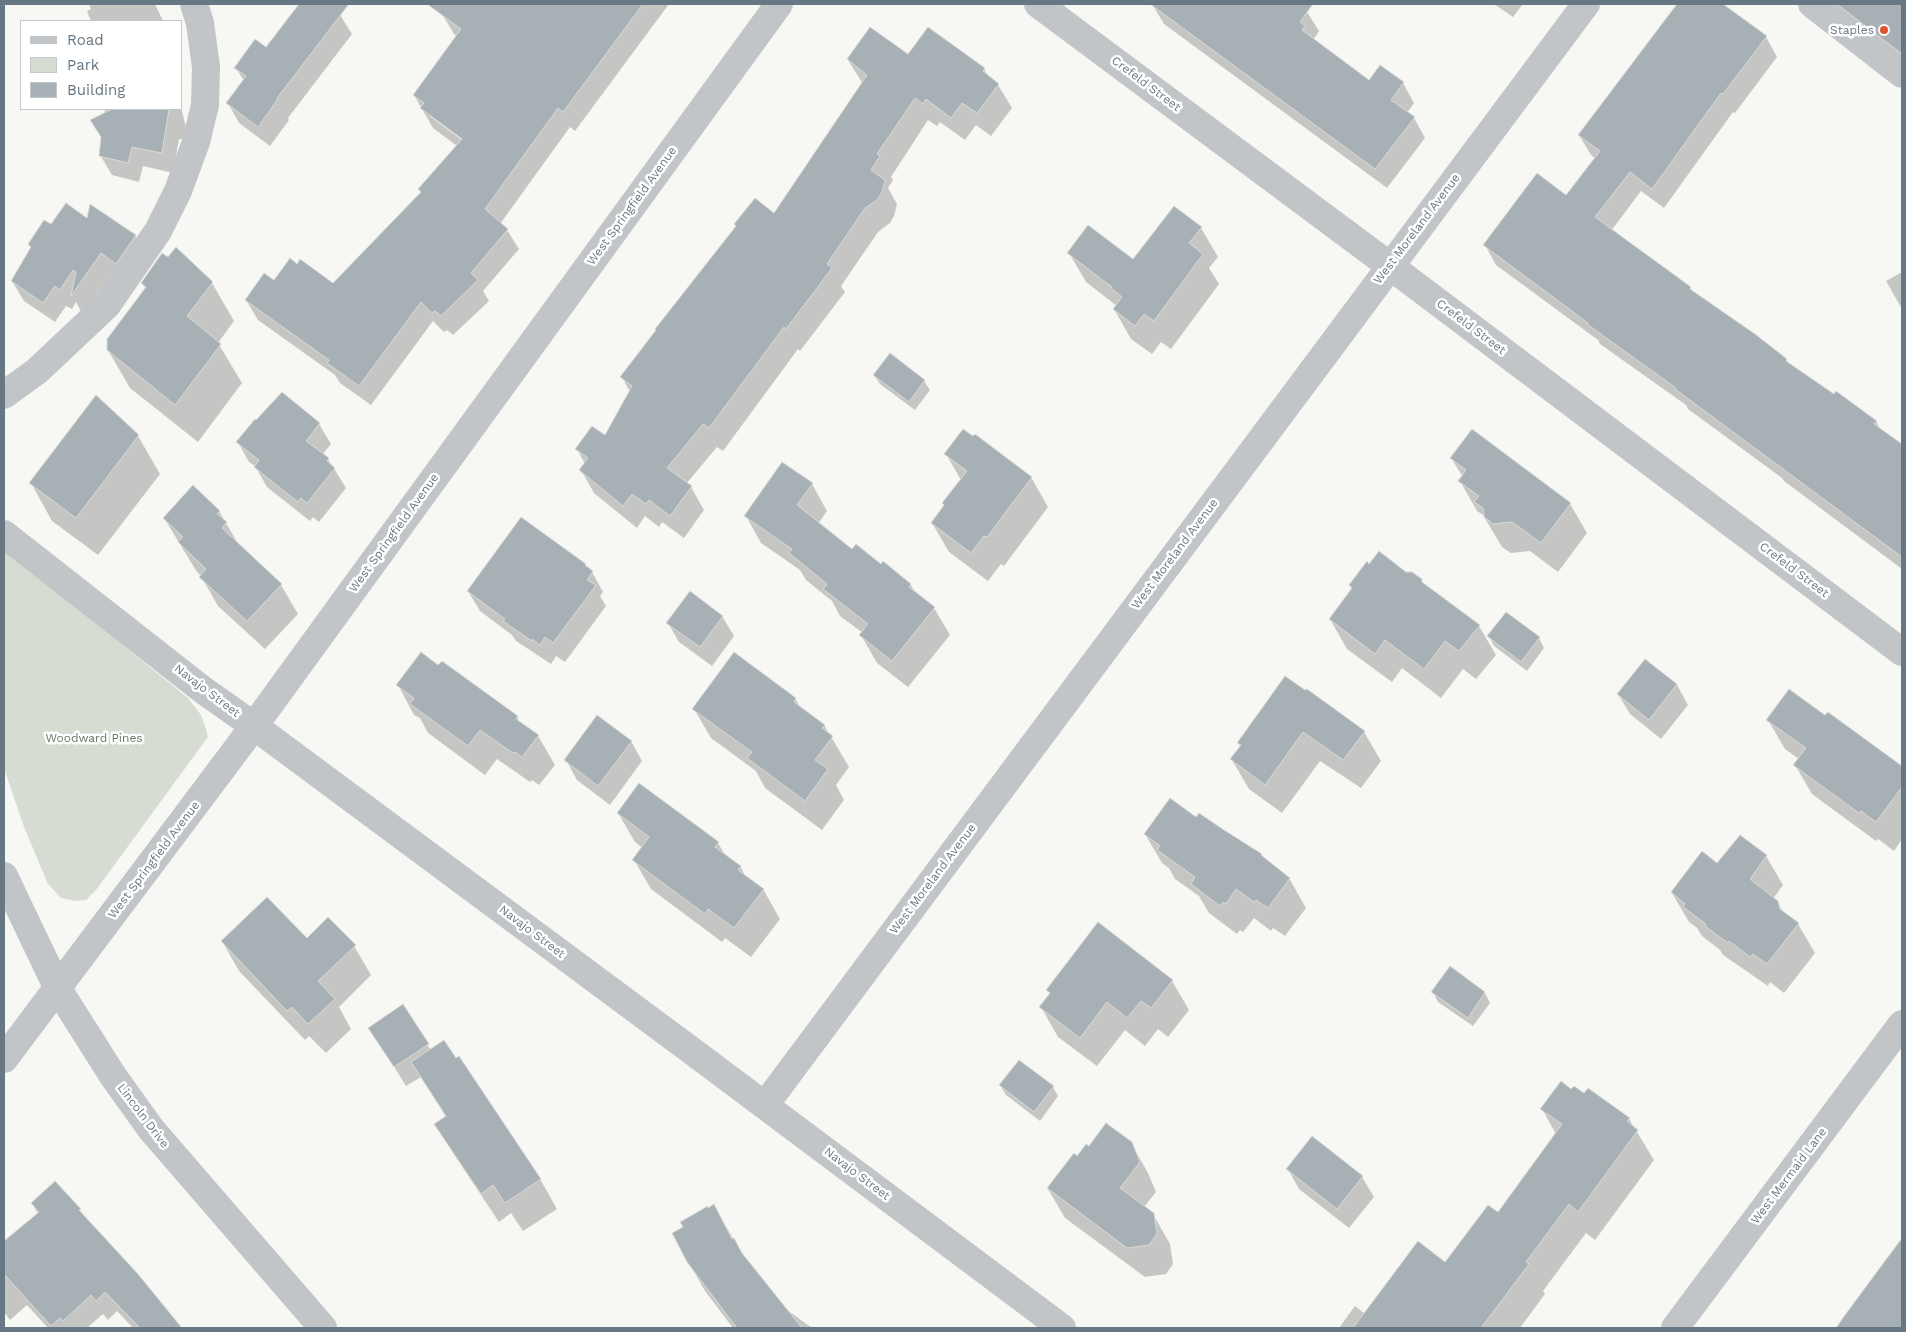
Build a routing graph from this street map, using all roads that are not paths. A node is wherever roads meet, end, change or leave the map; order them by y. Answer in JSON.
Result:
{"nodes":[{"id":1,"x":194,"y":4,"type":"edge"},
{"id":2,"x":779,"y":4,"type":"edge"},
{"id":3,"x":1038,"y":4,"type":"edge"},
{"id":4,"x":1586,"y":4,"type":"edge"},
{"id":5,"x":1812,"y":4,"type":"edge"},
{"id":6,"x":1902,"y":74,"type":"edge"},
{"id":7,"x":1390,"y":266,"type":"junction"},
{"id":8,"x":4,"y":395,"type":"edge"},
{"id":9,"x":4,"y":534,"type":"edge"},
{"id":10,"x":1902,"y":652,"type":"edge"},
{"id":11,"x":254,"y":726,"type":"junction"},
{"id":12,"x":4,"y":876,"type":"edge"},
{"id":13,"x":58,"y":989,"type":"junction"},
{"id":14,"x":1902,"y":1024,"type":"edge"},
{"id":15,"x":4,"y":1059,"type":"edge"},
{"id":16,"x":765,"y":1105,"type":"junction"},
{"id":17,"x":323,"y":1328,"type":"edge"},
{"id":18,"x":1062,"y":1328,"type":"edge"},
{"id":19,"x":1675,"y":1328,"type":"edge"}],
"edges":[{"from":1,"to":8,"type":"street"},
{"from":2,"to":11,"type":"street","name":"West Springfield Avenue"},
{"from":3,"to":7,"type":"street","name":"Crefeld Street"},
{"from":4,"to":7,"type":"street","name":"West Moreland Avenue"},
{"from":5,"to":6,"type":"street"},
{"from":7,"to":10,"type":"street","name":"Crefeld Street"},
{"from":7,"to":16,"type":"street","name":"West Moreland Avenue"},
{"from":9,"to":11,"type":"street","name":"Navajo Street"},
{"from":11,"to":13,"type":"street","name":"West Springfield Avenue"},
{"from":11,"to":16,"type":"street","name":"Navajo Street"},
{"from":12,"to":13,"type":"street","name":"Lincoln Drive"},
{"from":13,"to":15,"type":"street","name":"West Springfield Avenue"},
{"from":13,"to":17,"type":"street","name":"Lincoln Drive"},
{"from":14,"to":19,"type":"street","name":"West Mermaid Lane"},
{"from":16,"to":18,"type":"street","name":"Navajo Street"}]}
